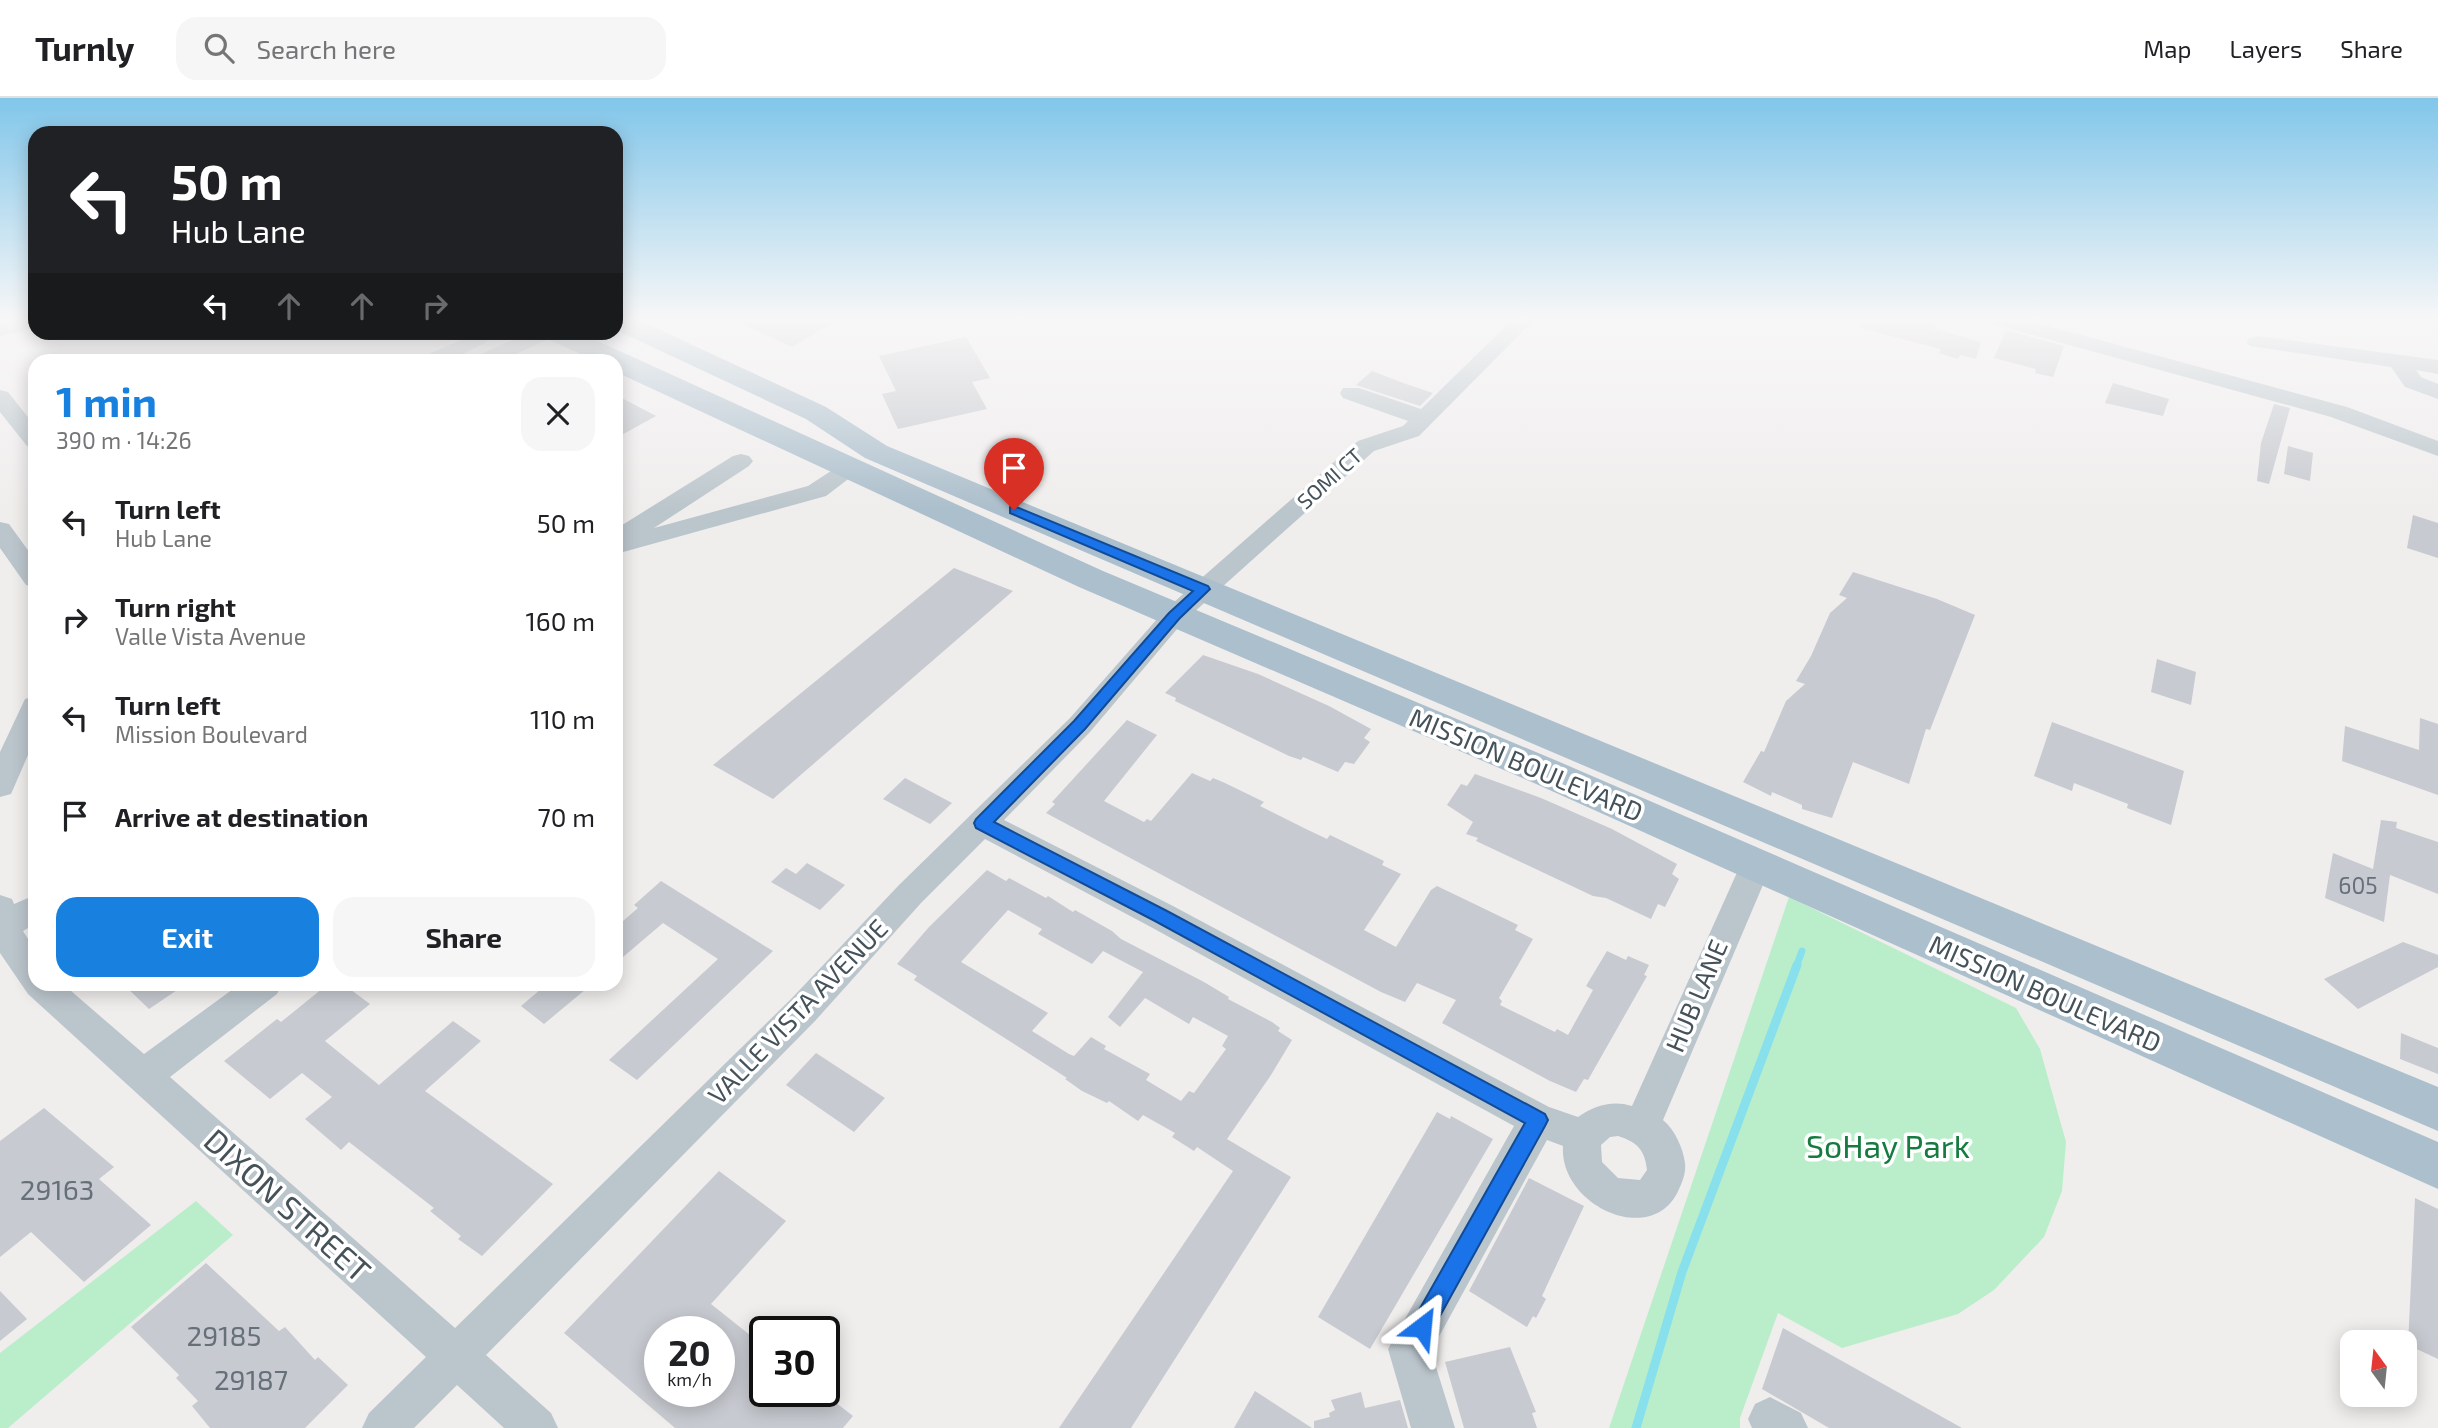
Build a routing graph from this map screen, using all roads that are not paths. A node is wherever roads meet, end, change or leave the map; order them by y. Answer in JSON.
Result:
{"nodes":[{"id":1,"x":662,"y":383,"type":"edge"},
{"id":2,"x":752,"y":383,"type":"edge"},
{"id":3,"x":1460,"y":383,"type":"edge"},
{"id":4,"x":2232,"y":383,"type":"edge"},
{"id":5,"x":2416,"y":383,"type":"edge"},
{"id":6,"x":2438,"y":392,"type":"edge"},
{"id":7,"x":1351,"y":393,"type":"dead end"},
{"id":8,"x":0,"y":397,"type":"edge"},
{"id":9,"x":1429,"y":415,"type":"junction"},
{"id":10,"x":28,"y":432,"type":"edge"},
{"id":11,"x":2438,"y":449,"type":"edge"},
{"id":12,"x":741,"y":461,"type":"dead end"},
{"id":13,"x":848,"y":470,"type":"junction"},
{"id":14,"x":0,"y":530,"type":"edge"},
{"id":15,"x":623,"y":539,"type":"edge"},
{"id":16,"x":623,"y":542,"type":"edge"},
{"id":17,"x":28,"y":562,"type":"edge"},
{"id":18,"x":1188,"y":603,"type":"junction"},
{"id":19,"x":28,"y":722,"type":"edge"},
{"id":20,"x":0,"y":786,"type":"edge"},
{"id":21,"x":982,"y":823,"type":"junction"},
{"id":22,"x":1755,"y":866,"type":"junction"},
{"id":23,"x":28,"y":910,"type":"edge"},
{"id":24,"x":2,"y":917,"type":"edge"},
{"id":25,"x":28,"y":968,"type":"edge"},
{"id":26,"x":48,"y":991,"type":"edge"},
{"id":27,"x":256,"y":991,"type":"edge"},
{"id":28,"x":142,"y":1077,"type":"junction"},
{"id":29,"x":2438,"y":1109,"type":"edge"},
{"id":30,"x":1538,"y":1120,"type":"junction"},
{"id":31,"x":1642,"y":1126,"type":"junction"},
{"id":32,"x":1585,"y":1137,"type":"junction"},
{"id":33,"x":2438,"y":1166,"type":"edge"},
{"id":34,"x":456,"y":1357,"type":"junction"},
{"id":35,"x":384,"y":1428,"type":"edge"},
{"id":36,"x":536,"y":1428,"type":"edge"},
{"id":37,"x":1433,"y":1428,"type":"edge"}],
"edges":[{"from":1,"to":13,"type":"main road","name":"MISSION BOULEVARD"},
{"from":2,"to":18,"type":"main road","name":"MISSION BOULEVARD"},
{"from":3,"to":9,"type":"street","name":"SOMI CT"},
{"from":4,"to":11,"type":"street"},
{"from":5,"to":6,"type":"street"},
{"from":7,"to":9,"type":"street"},
{"from":8,"to":10,"type":"street"},
{"from":9,"to":18,"type":"street","name":"SOMI CT"},
{"from":12,"to":15,"type":"street"},
{"from":13,"to":16,"type":"street"},
{"from":13,"to":18,"type":"main road","name":"MISSION BOULEVARD"},
{"from":14,"to":17,"type":"street"},
{"from":18,"to":21,"type":"street","name":"VALLE VISTA AVENUE"},
{"from":18,"to":22,"type":"main road","name":"MISSION BOULEVARD"},
{"from":18,"to":29,"type":"main road","name":"MISSION BOULEVARD"},
{"from":19,"to":20,"type":"street"},
{"from":21,"to":30,"type":"street"},
{"from":21,"to":34,"type":"street","name":"VALLE VISTA AVENUE"},
{"from":22,"to":31,"type":"street","name":"HUB LANE"},
{"from":22,"to":33,"type":"main road","name":"MISSION BOULEVARD"},
{"from":23,"to":24,"type":"street"},
{"from":24,"to":25,"type":"street"},
{"from":26,"to":28,"type":"street","name":"DIXON STREET"},
{"from":27,"to":28,"type":"street"},
{"from":28,"to":34,"type":"street","name":"DIXON STREET"},
{"from":30,"to":32,"type":"street"},
{"from":30,"to":37,"type":"street"},
{"from":31,"to":32,"type":"street"},
{"from":31,"to":32,"type":"street"},
{"from":34,"to":35,"type":"street","name":"VALLE VISTA AVENUE"},
{"from":34,"to":36,"type":"street","name":"DIXON STREET"}]}
